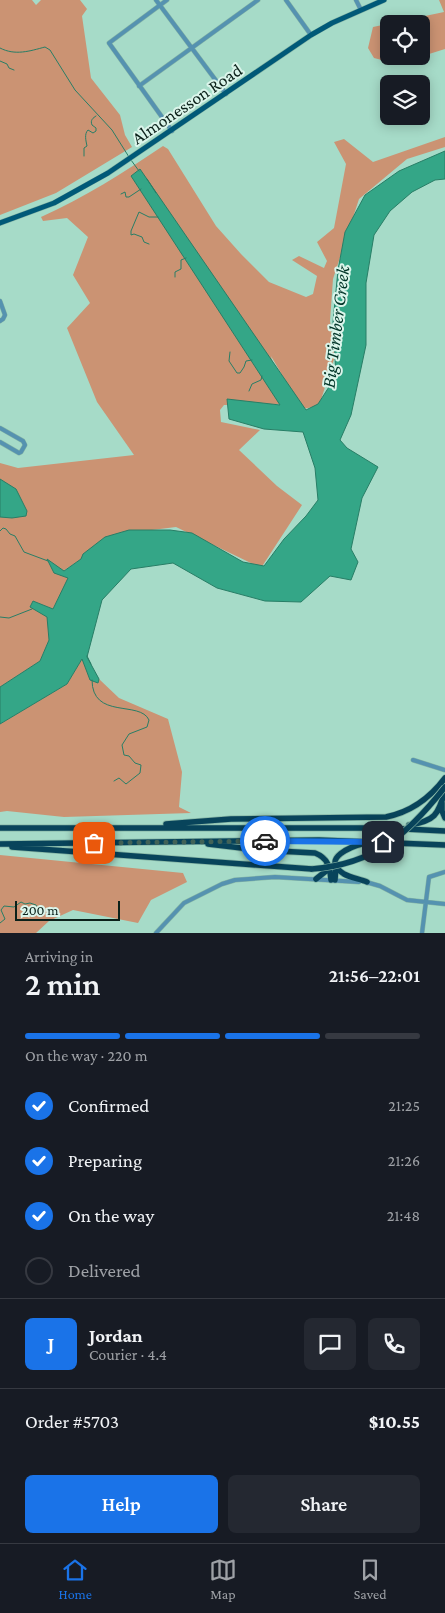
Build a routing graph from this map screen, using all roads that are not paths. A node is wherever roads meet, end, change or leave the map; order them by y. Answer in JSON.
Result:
{"nodes":[{"id":1,"x":156,"y":0,"type":"edge"},
{"id":2,"x":167,"y":0,"type":"edge"},
{"id":3,"x":258,"y":0,"type":"edge"},
{"id":4,"x":286,"y":0,"type":"edge"},
{"id":5,"x":356,"y":0,"type":"edge"},
{"id":6,"x":384,"y":0,"type":"edge"},
{"id":7,"x":160,"y":6,"type":"junction"},
{"id":8,"x":361,"y":10,"type":"junction"},
{"id":9,"x":311,"y":35,"type":"junction"},
{"id":10,"x":190,"y":48,"type":"junction"},
{"id":11,"x":139,"y":86,"type":"junction"},
{"id":12,"x":226,"y":94,"type":"junction"},
{"id":13,"x":172,"y":131,"type":"junction"},
{"id":14,"x":0,"y":223,"type":"edge"},
{"id":15,"x":0,"y":301,"type":"edge"},
{"id":16,"x":0,"y":321,"type":"edge"},
{"id":17,"x":0,"y":428,"type":"edge"},
{"id":18,"x":0,"y":442,"type":"edge"},
{"id":19,"x":413,"y":760,"type":"dead end"},
{"id":20,"x":445,"y":770,"type":"edge"},
{"id":21,"x":445,"y":778,"type":"edge"},
{"id":22,"x":445,"y":787,"type":"edge"},
{"id":23,"x":444,"y":793,"type":"edge"},
{"id":24,"x":445,"y":818,"type":"edge"},
{"id":25,"x":129,"y":827,"type":"junction"},
{"id":26,"x":0,"y":828,"type":"edge"},
{"id":27,"x":385,"y":828,"type":"junction"},
{"id":28,"x":445,"y":831,"type":"edge"},
{"id":29,"x":194,"y":841,"type":"junction"},
{"id":30,"x":372,"y":841,"type":"junction"},
{"id":31,"x":445,"y":845,"type":"edge"},
{"id":32,"x":0,"y":846,"type":"edge"},
{"id":33,"x":327,"y":862,"type":"junction"},
{"id":34,"x":336,"y":862,"type":"junction"},
{"id":35,"x":445,"y":872,"type":"edge"},
{"id":36,"x":316,"y":879,"type":"junction"},
{"id":37,"x":333,"y":880,"type":"junction"},
{"id":38,"x":367,"y":882,"type":"junction"},
{"id":39,"x":425,"y":902,"type":"junction"},
{"id":40,"x":445,"y":904,"type":"edge"},
{"id":41,"x":156,"y":933,"type":"edge"},
{"id":42,"x":422,"y":933,"type":"edge"}],
"edges":[{"from":1,"to":7,"type":"street"},
{"from":2,"to":7,"type":"street"},
{"from":3,"to":10,"type":"street"},
{"from":4,"to":9,"type":"street"},
{"from":5,"to":8,"type":"street"},
{"from":6,"to":8,"type":"main road","name":"Almonesson Road"},
{"from":7,"to":10,"type":"street"},
{"from":7,"to":11,"type":"street"},
{"from":8,"to":9,"type":"main road","name":"Almonesson Road"},
{"from":9,"to":12,"type":"main road","name":"Almonesson Road"},
{"from":10,"to":11,"type":"street"},
{"from":10,"to":12,"type":"street"},
{"from":11,"to":13,"type":"street"},
{"from":12,"to":13,"type":"main road","name":"Almonesson Road"},
{"from":13,"to":14,"type":"main road","name":"Almonesson Road"},
{"from":15,"to":16,"type":"street"},
{"from":17,"to":18,"type":"street"},
{"from":19,"to":20,"type":"street"},
{"from":21,"to":25,"type":"highway"},
{"from":22,"to":32,"type":"highway","bridge":true},
{"from":23,"to":24,"type":"highway"},
{"from":23,"to":27,"type":"highway"},
{"from":25,"to":26,"type":"highway"},
{"from":25,"to":27,"type":"highway"},
{"from":27,"to":28,"type":"highway"},
{"from":29,"to":30,"type":"highway"},
{"from":29,"to":32,"type":"highway"},
{"from":29,"to":33,"type":"highway"},
{"from":30,"to":31,"type":"highway"},
{"from":30,"to":34,"type":"highway"},
{"from":33,"to":36,"type":"highway"},
{"from":33,"to":37,"type":"highway"},
{"from":34,"to":37,"type":"highway"},
{"from":34,"to":38,"type":"highway"},
{"from":35,"to":39,"type":"street"},
{"from":36,"to":37,"type":"street"},
{"from":36,"to":41,"type":"street"},
{"from":37,"to":38,"type":"street"},
{"from":38,"to":39,"type":"street"},
{"from":39,"to":40,"type":"street"},
{"from":39,"to":42,"type":"street"}]}
